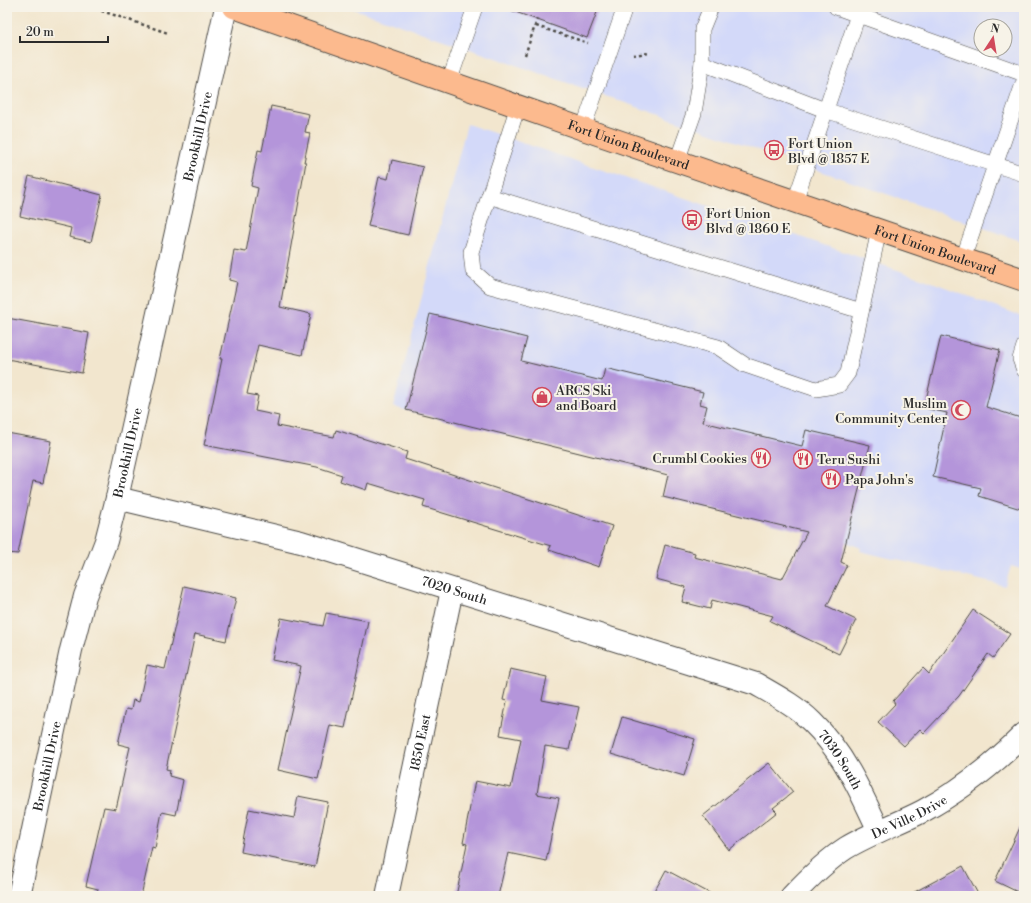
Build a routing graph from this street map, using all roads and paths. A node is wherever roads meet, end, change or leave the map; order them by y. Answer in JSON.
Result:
{"nodes":[{"id":1,"x":90,"y":7,"type":"edge"},
{"id":2,"x":226,"y":7,"type":"edge"},
{"id":3,"x":234,"y":7,"type":"edge"},
{"id":4,"x":475,"y":7,"type":"edge"},
{"id":5,"x":625,"y":7,"type":"edge"},
{"id":6,"x":711,"y":7,"type":"edge"},
{"id":7,"x":836,"y":7,"type":"edge"},
{"id":8,"x":858,"y":16,"type":"junction"},
{"id":9,"x":538,"y":20,"type":"dead end"},
{"id":10,"x":536,"y":26,"type":"junction"},
{"id":11,"x":168,"y":34,"type":"dead end"},
{"id":12,"x":594,"y":46,"type":"dead end"},
{"id":13,"x":525,"y":55,"type":"dead end"},
{"id":14,"x":702,"y":62,"type":"junction"},
{"id":15,"x":1024,"y":74,"type":"edge"},
{"id":16,"x":1024,"y":81,"type":"edge"},
{"id":17,"x":449,"y":82,"type":"junction"},
{"id":18,"x":518,"y":106,"type":"junction"},
{"id":19,"x":825,"y":110,"type":"junction"},
{"id":20,"x":582,"y":129,"type":"junction"},
{"id":21,"x":678,"y":161,"type":"junction"},
{"id":22,"x":995,"y":164,"type":"junction"},
{"id":23,"x":1024,"y":174,"type":"edge"},
{"id":24,"x":489,"y":196,"type":"junction"},
{"id":25,"x":795,"y":201,"type":"junction"},
{"id":26,"x":879,"y":230,"type":"junction"},
{"id":27,"x":962,"y":259,"type":"junction"},
{"id":28,"x":1024,"y":280,"type":"edge"},
{"id":29,"x":862,"y":311,"type":"junction"},
{"id":30,"x":1024,"y":346,"type":"edge"},
{"id":31,"x":1024,"y":370,"type":"edge"},
{"id":32,"x":117,"y":498,"type":"junction"},
{"id":33,"x":452,"y":590,"type":"junction"},
{"id":34,"x":785,"y":701,"type":"joint"},
{"id":35,"x":1024,"y":734,"type":"edge"},
{"id":36,"x":879,"y":831,"type":"junction"},
{"id":37,"x":19,"y":896,"type":"edge"},
{"id":38,"x":387,"y":896,"type":"edge"},
{"id":39,"x":792,"y":896,"type":"edge"}],
"edges":[{"from":1,"to":11,"type":"path"},
{"from":2,"to":32,"type":"street","name":"Brookhill Drive"},
{"from":3,"to":17,"type":"main road","name":"Fort Union Boulevard"},
{"from":4,"to":17,"type":"lane"},
{"from":5,"to":20,"type":"lane"},
{"from":6,"to":14,"type":"lane"},
{"from":7,"to":8,"type":"lane"},
{"from":8,"to":15,"type":"lane"},
{"from":8,"to":19,"type":"lane"},
{"from":9,"to":10,"type":"path"},
{"from":10,"to":12,"type":"path"},
{"from":10,"to":13,"type":"path"},
{"from":14,"to":19,"type":"lane"},
{"from":14,"to":21,"type":"lane"},
{"from":16,"to":22,"type":"lane"},
{"from":17,"to":18,"type":"main road","name":"Fort Union Boulevard"},
{"from":18,"to":20,"type":"main road","name":"Fort Union Boulevard"},
{"from":18,"to":24,"type":"lane"},
{"from":19,"to":22,"type":"lane"},
{"from":19,"to":25,"type":"lane"},
{"from":20,"to":21,"type":"main road","name":"Fort Union Boulevard"},
{"from":21,"to":25,"type":"main road","name":"Fort Union Boulevard"},
{"from":22,"to":23,"type":"lane"},
{"from":22,"to":27,"type":"lane"},
{"from":24,"to":29,"type":"lane"},
{"from":24,"to":29,"type":"lane"},
{"from":25,"to":26,"type":"main road","name":"Fort Union Boulevard"},
{"from":26,"to":27,"type":"main road","name":"Fort Union Boulevard"},
{"from":26,"to":29,"type":"lane"},
{"from":27,"to":28,"type":"main road","name":"Fort Union Boulevard"},
{"from":30,"to":31,"type":"lane"},
{"from":32,"to":33,"type":"street","name":"7020 South"},
{"from":32,"to":37,"type":"street","name":"Brookhill Drive"},
{"from":33,"to":34,"type":"street","name":"7020 South"},
{"from":33,"to":38,"type":"street","name":"1850 East"},
{"from":34,"to":36,"type":"street","name":"7030 South"},
{"from":35,"to":36,"type":"street","name":"De Ville Drive"},
{"from":36,"to":39,"type":"street","name":"De Ville Drive"}]}
